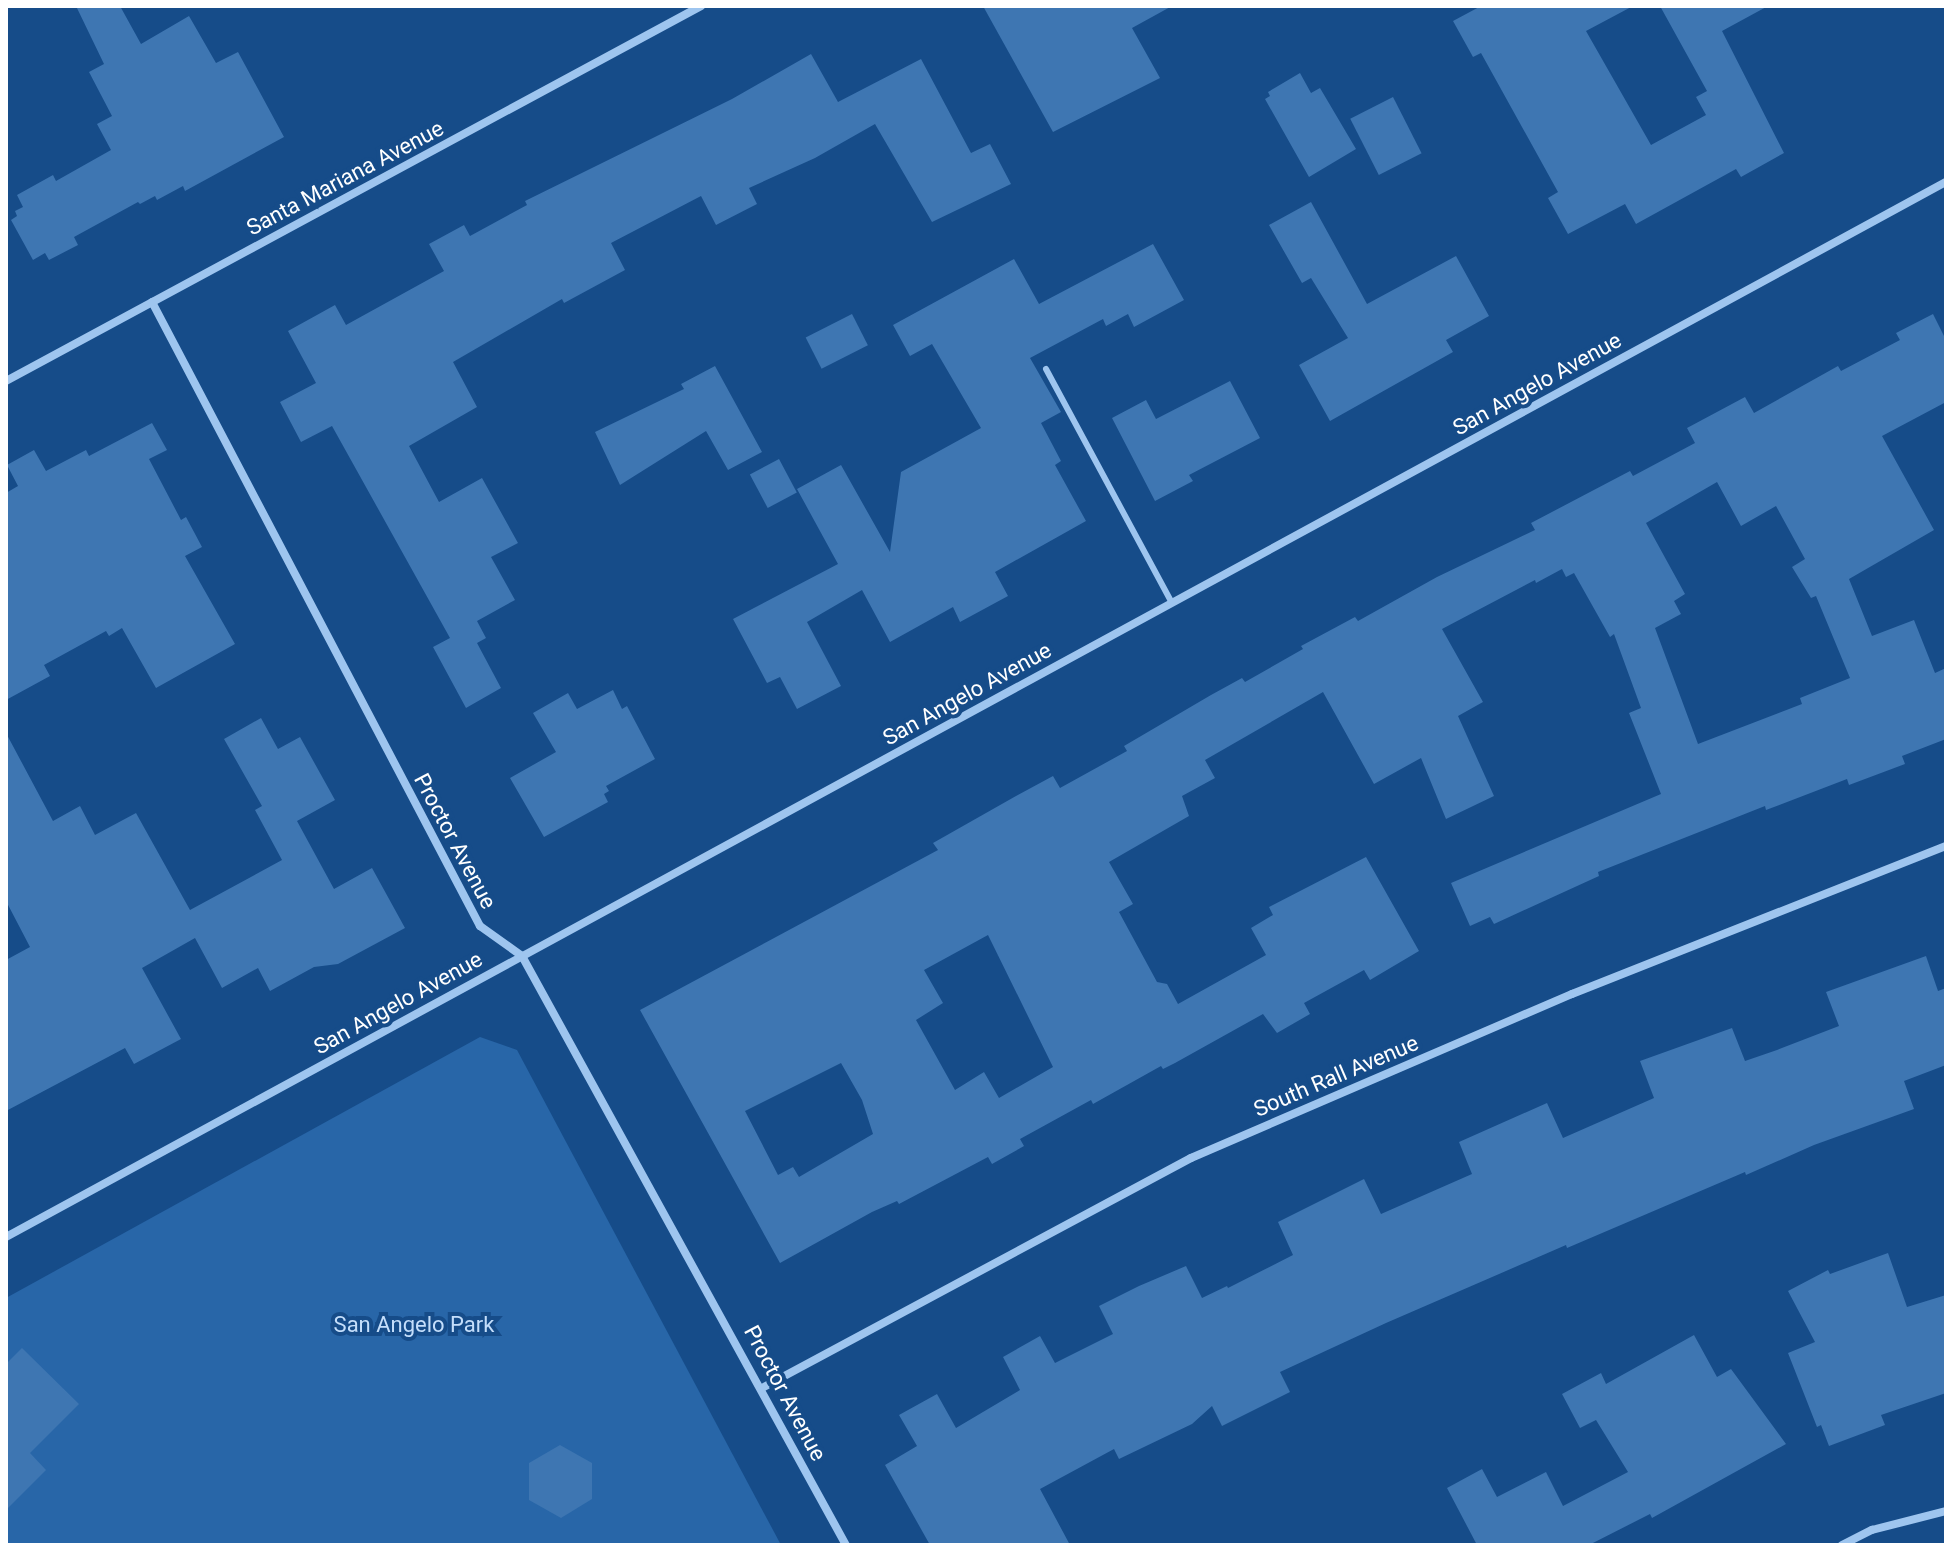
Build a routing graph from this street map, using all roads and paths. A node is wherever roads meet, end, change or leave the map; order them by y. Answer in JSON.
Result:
{"nodes":[{"id":1,"x":701,"y":6,"type":"edge"},
{"id":2,"x":1946,"y":182,"type":"edge"},
{"id":3,"x":152,"y":302,"type":"junction"},
{"id":4,"x":1046,"y":369,"type":"dead end"},
{"id":5,"x":6,"y":381,"type":"edge"},
{"id":6,"x":1172,"y":603,"type":"junction"},
{"id":7,"x":1946,"y":846,"type":"edge"},
{"id":8,"x":522,"y":956,"type":"junction"},
{"id":9,"x":6,"y":1237,"type":"edge"},
{"id":10,"x":762,"y":1388,"type":"junction"},
{"id":11,"x":1946,"y":1511,"type":"edge"},
{"id":12,"x":846,"y":1545,"type":"edge"},
{"id":13,"x":1842,"y":1545,"type":"edge"}],
"edges":[{"from":1,"to":3,"type":"street","name":"Santa Mariana Avenue"},
{"from":2,"to":6,"type":"street","name":"San Angelo Avenue"},
{"from":3,"to":5,"type":"street","name":"Santa Mariana Avenue"},
{"from":3,"to":8,"type":"street","name":"Proctor Avenue"},
{"from":4,"to":6,"type":"lane"},
{"from":6,"to":8,"type":"street","name":"San Angelo Avenue"},
{"from":7,"to":10,"type":"street","name":"South Rall Avenue"},
{"from":8,"to":9,"type":"street","name":"San Angelo Avenue"},
{"from":8,"to":10,"type":"street","name":"Proctor Avenue"},
{"from":10,"to":12,"type":"street","name":"Proctor Avenue"},
{"from":11,"to":13,"type":"street"}]}
